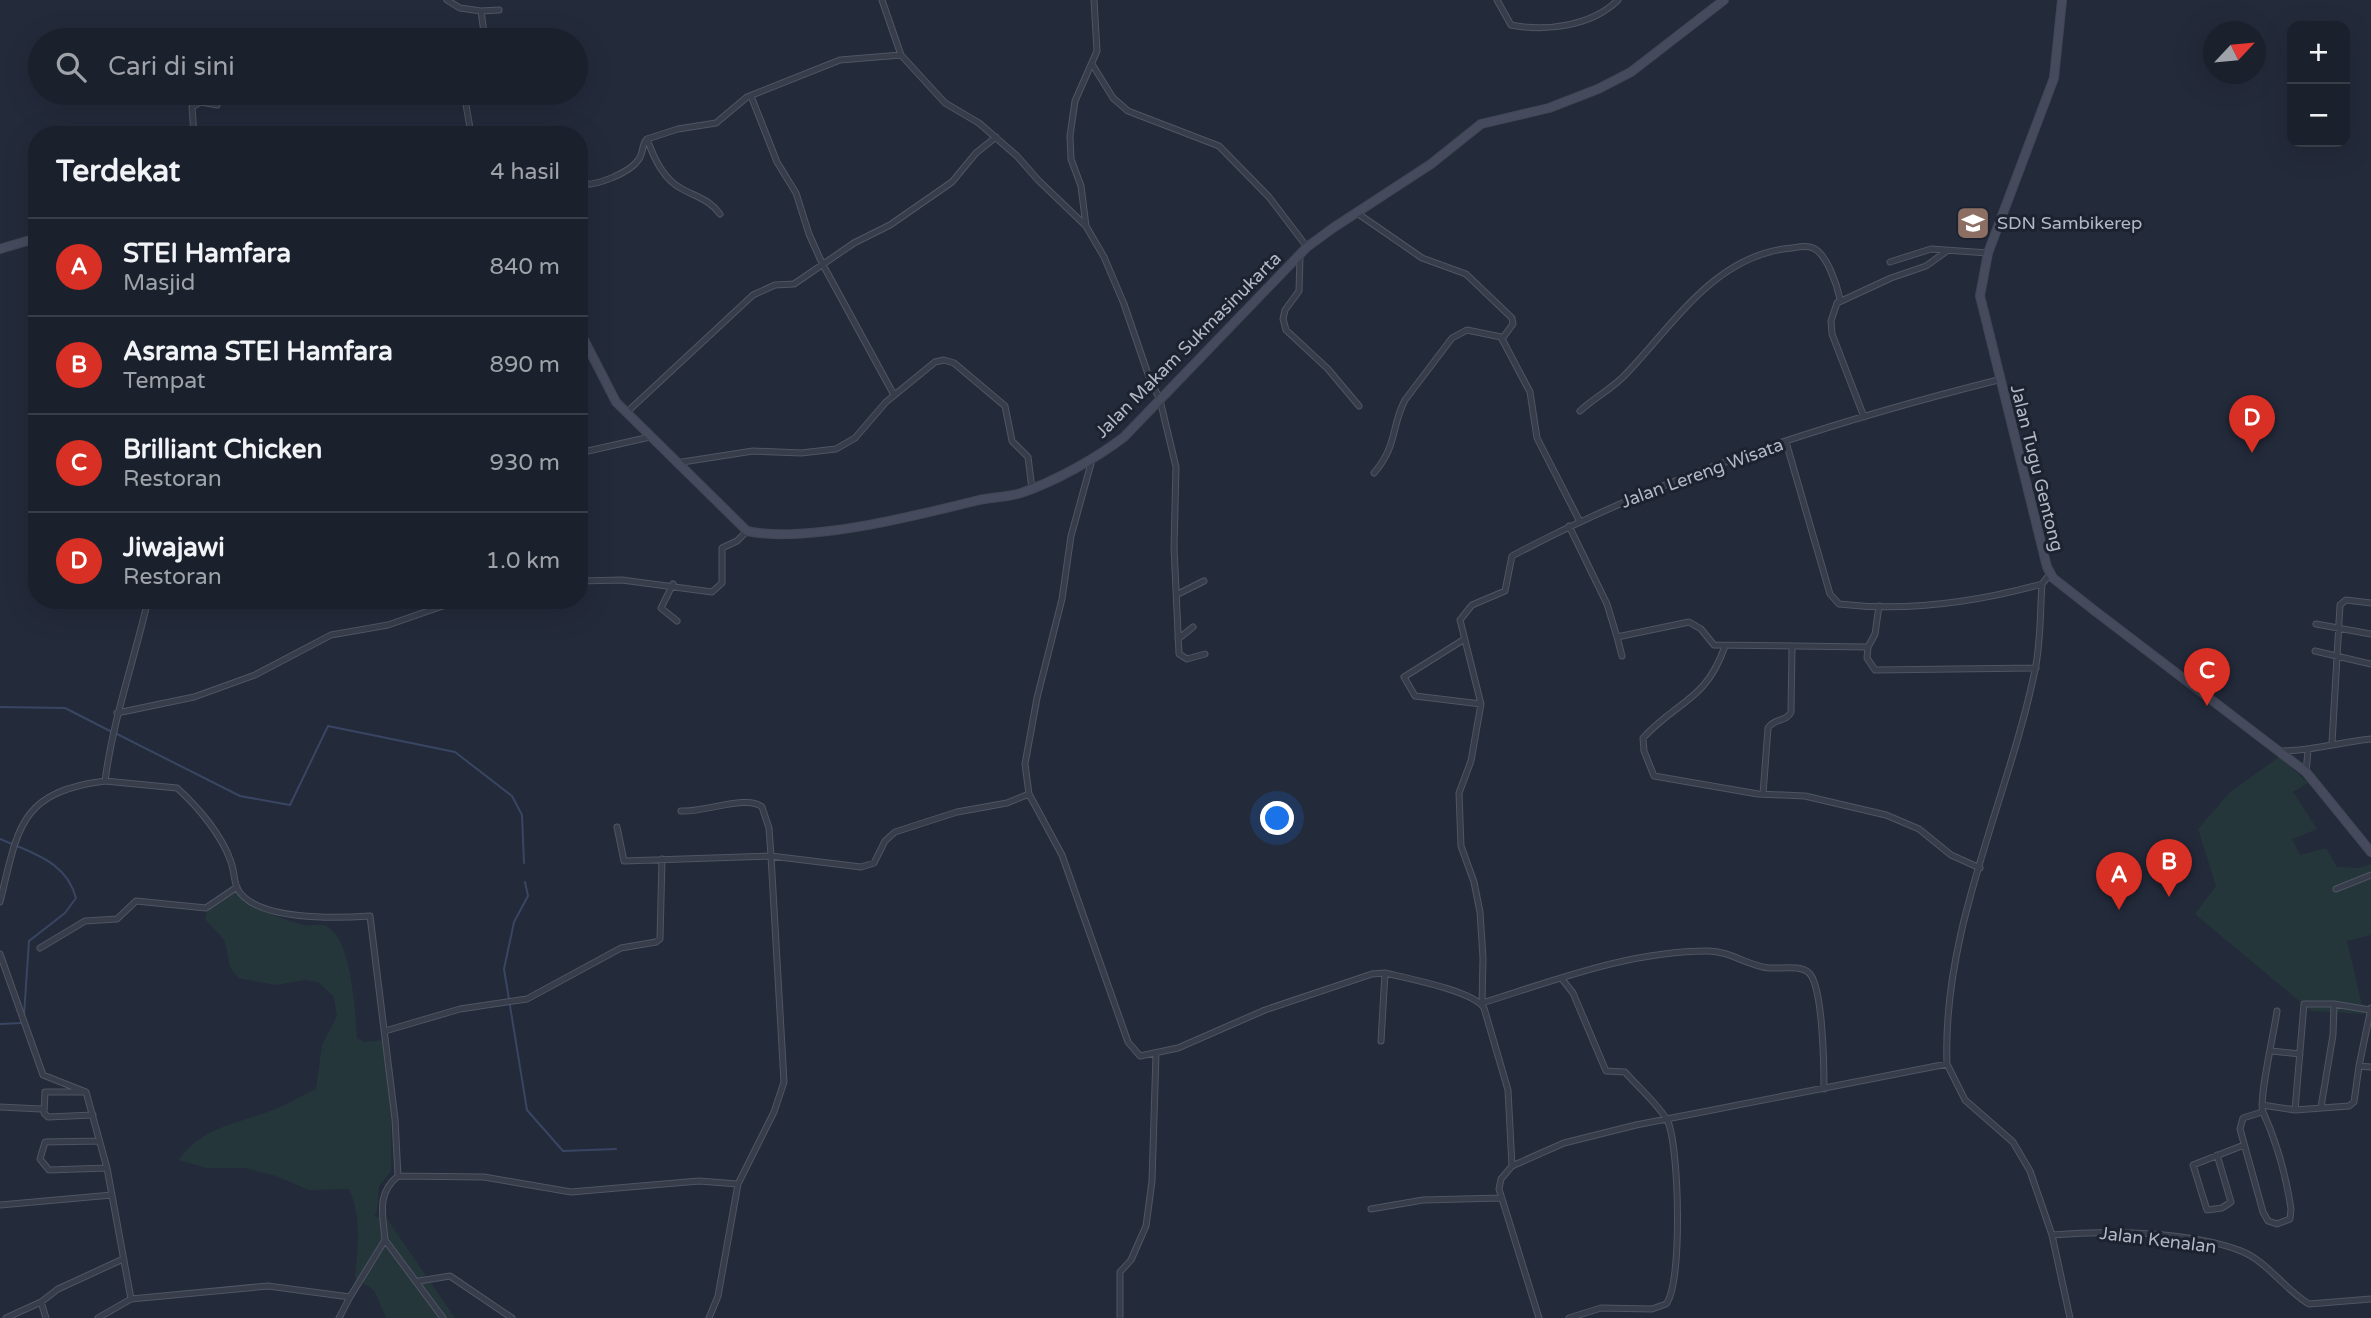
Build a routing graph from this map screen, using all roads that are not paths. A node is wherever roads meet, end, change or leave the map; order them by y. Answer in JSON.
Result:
{"nodes":[{"id":1,"x":447,"y":0,"type":"edge"},
{"id":2,"x":883,"y":0,"type":"edge"},
{"id":3,"x":1094,"y":0,"type":"edge"},
{"id":4,"x":1497,"y":0,"type":"edge"},
{"id":5,"x":1618,"y":0,"type":"edge"},
{"id":6,"x":1724,"y":0,"type":"edge"},
{"id":7,"x":2062,"y":0,"type":"edge"},
{"id":8,"x":499,"y":10,"type":"dead end"},
{"id":9,"x":481,"y":11,"type":"junction"},
{"id":10,"x":483,"y":28,"type":"edge"},
{"id":11,"x":901,"y":55,"type":"junction"},
{"id":12,"x":1092,"y":64,"type":"junction"},
{"id":13,"x":751,"y":96,"type":"junction"},
{"id":14,"x":196,"y":105,"type":"edge"},
{"id":15,"x":466,"y":105,"type":"edge"},
{"id":16,"x":193,"y":126,"type":"edge"},
{"id":17,"x":470,"y":126,"type":"edge"},
{"id":18,"x":996,"y":137,"type":"junction"},
{"id":19,"x":647,"y":138,"type":"junction"},
{"id":20,"x":588,"y":183,"type":"edge"},
{"id":21,"x":1357,"y":213,"type":"junction"},
{"id":22,"x":720,"y":214,"type":"dead end"},
{"id":23,"x":1086,"y":226,"type":"junction"},
{"id":24,"x":28,"y":241,"type":"edge"},
{"id":25,"x":1307,"y":247,"type":"junction"},
{"id":26,"x":0,"y":249,"type":"edge"},
{"id":27,"x":1947,"y":251,"type":"junction"},
{"id":28,"x":1988,"y":253,"type":"junction"},
{"id":29,"x":1300,"y":254,"type":"junction"},
{"id":30,"x":1890,"y":262,"type":"dead end"},
{"id":31,"x":822,"y":263,"type":"junction"},
{"id":32,"x":1840,"y":299,"type":"junction"},
{"id":33,"x":1502,"y":339,"type":"junction"},
{"id":34,"x":588,"y":349,"type":"edge"},
{"id":35,"x":1998,"y":380,"type":"junction"},
{"id":36,"x":894,"y":395,"type":"junction"},
{"id":37,"x":1160,"y":400,"type":"junction"},
{"id":38,"x":1359,"y":406,"type":"dead end"},
{"id":39,"x":1580,"y":411,"type":"dead end"},
{"id":40,"x":626,"y":413,"type":"junction"},
{"id":41,"x":1864,"y":417,"type":"junction"},
{"id":42,"x":650,"y":437,"type":"junction"},
{"id":43,"x":1787,"y":442,"type":"junction"},
{"id":44,"x":588,"y":451,"type":"edge"},
{"id":45,"x":1092,"y":460,"type":"junction"},
{"id":46,"x":676,"y":463,"type":"junction"},
{"id":47,"x":1374,"y":473,"type":"dead end"},
{"id":48,"x":1032,"y":489,"type":"junction"},
{"id":49,"x":1578,"y":520,"type":"junction"},
{"id":50,"x":1569,"y":526,"type":"junction"},
{"id":51,"x":747,"y":531,"type":"junction"},
{"id":52,"x":2050,"y":573,"type":"junction"},
{"id":53,"x":588,"y":581,"type":"edge"},
{"id":54,"x":1204,"y":581,"type":"dead end"},
{"id":55,"x":673,"y":584,"type":"junction"},
{"id":56,"x":2042,"y":584,"type":"junction"},
{"id":57,"x":1178,"y":594,"type":"junction"},
{"id":58,"x":2371,"y":603,"type":"edge"},
{"id":59,"x":1879,"y":606,"type":"junction"},
{"id":60,"x":146,"y":609,"type":"edge"},
{"id":61,"x":434,"y":609,"type":"edge"},
{"id":62,"x":677,"y":621,"type":"dead end"},
{"id":63,"x":2316,"y":624,"type":"dead end"},
{"id":64,"x":1193,"y":627,"type":"dead end"},
{"id":65,"x":2340,"y":629,"type":"junction"},
{"id":66,"x":2371,"y":634,"type":"edge"},
{"id":67,"x":1617,"y":637,"type":"junction"},
{"id":68,"x":1178,"y":639,"type":"junction"},
{"id":69,"x":1463,"y":640,"type":"junction"},
{"id":70,"x":1725,"y":646,"type":"junction"},
{"id":71,"x":1792,"y":647,"type":"junction"},
{"id":72,"x":1868,"y":647,"type":"junction"},
{"id":73,"x":2315,"y":651,"type":"dead end"},
{"id":74,"x":1205,"y":654,"type":"dead end"},
{"id":75,"x":1622,"y":656,"type":"dead end"},
{"id":76,"x":2339,"y":656,"type":"junction"},
{"id":77,"x":2371,"y":664,"type":"edge"},
{"id":78,"x":2036,"y":668,"type":"junction"},
{"id":79,"x":1481,"y":704,"type":"junction"},
{"id":80,"x":117,"y":713,"type":"junction"},
{"id":81,"x":2371,"y":739,"type":"edge"},
{"id":82,"x":2332,"y":743,"type":"junction"},
{"id":83,"x":2282,"y":751,"type":"junction"},
{"id":84,"x":2308,"y":751,"type":"junction"},
{"id":85,"x":2306,"y":772,"type":"junction"},
{"id":86,"x":105,"y":781,"type":"junction"},
{"id":87,"x":1029,"y":794,"type":"junction"},
{"id":88,"x":1763,"y":794,"type":"junction"},
{"id":89,"x":681,"y":810,"type":"dead end"},
{"id":90,"x":617,"y":827,"type":"dead end"},
{"id":91,"x":2371,"y":852,"type":"edge"},
{"id":92,"x":771,"y":856,"type":"junction"},
{"id":93,"x":662,"y":859,"type":"junction"},
{"id":94,"x":1980,"y":868,"type":"junction"},
{"id":95,"x":2371,"y":876,"type":"edge"},
{"id":96,"x":237,"y":887,"type":"junction"},
{"id":97,"x":2336,"y":889,"type":"dead end"},
{"id":98,"x":0,"y":902,"type":"edge"},
{"id":99,"x":40,"y":947,"type":"dead end"},
{"id":100,"x":0,"y":954,"type":"edge"},
{"id":101,"x":1385,"y":973,"type":"junction"},
{"id":102,"x":1562,"y":979,"type":"junction"},
{"id":103,"x":1482,"y":1003,"type":"junction"},
{"id":104,"x":2334,"y":1004,"type":"junction"},
{"id":105,"x":2371,"y":1009,"type":"edge"},
{"id":106,"x":2277,"y":1011,"type":"dead end"},
{"id":107,"x":385,"y":1031,"type":"junction"},
{"id":108,"x":1381,"y":1041,"type":"dead end"},
{"id":109,"x":2272,"y":1051,"type":"junction"},
{"id":110,"x":1156,"y":1054,"type":"junction"},
{"id":111,"x":2300,"y":1054,"type":"junction"},
{"id":112,"x":1947,"y":1065,"type":"junction"},
{"id":113,"x":2359,"y":1066,"type":"junction"},
{"id":114,"x":2371,"y":1067,"type":"edge"},
{"id":115,"x":1824,"y":1089,"type":"junction"},
{"id":116,"x":86,"y":1092,"type":"junction"},
{"id":117,"x":0,"y":1107,"type":"edge"},
{"id":118,"x":2321,"y":1107,"type":"junction"},
{"id":119,"x":2262,"y":1108,"type":"junction"},
{"id":120,"x":41,"y":1109,"type":"dead end"},
{"id":121,"x":2295,"y":1110,"type":"junction"},
{"id":122,"x":93,"y":1115,"type":"junction"},
{"id":123,"x":1667,"y":1120,"type":"junction"},
{"id":124,"x":99,"y":1141,"type":"junction"},
{"id":125,"x":2244,"y":1145,"type":"junction"},
{"id":126,"x":2217,"y":1154,"type":"junction"},
{"id":127,"x":1512,"y":1166,"type":"junction"},
{"id":128,"x":107,"y":1168,"type":"junction"},
{"id":129,"x":398,"y":1176,"type":"junction"},
{"id":130,"x":738,"y":1184,"type":"junction"},
{"id":131,"x":112,"y":1195,"type":"junction"},
{"id":132,"x":1501,"y":1198,"type":"junction"},
{"id":133,"x":0,"y":1205,"type":"edge"},
{"id":134,"x":1371,"y":1209,"type":"dead end"},
{"id":135,"x":2052,"y":1235,"type":"junction"},
{"id":136,"x":385,"y":1240,"type":"junction"},
{"id":137,"x":121,"y":1260,"type":"junction"},
{"id":138,"x":419,"y":1282,"type":"junction"},
{"id":139,"x":350,"y":1297,"type":"junction"},
{"id":140,"x":131,"y":1299,"type":"junction"},
{"id":141,"x":2371,"y":1299,"type":"edge"},
{"id":142,"x":41,"y":1302,"type":"junction"},
{"id":143,"x":6,"y":1318,"type":"edge"},
{"id":144,"x":46,"y":1318,"type":"edge"},
{"id":145,"x":97,"y":1318,"type":"edge"},
{"id":146,"x":339,"y":1318,"type":"edge"},
{"id":147,"x":443,"y":1318,"type":"edge"},
{"id":148,"x":512,"y":1318,"type":"edge"},
{"id":149,"x":709,"y":1318,"type":"edge"},
{"id":150,"x":1119,"y":1318,"type":"edge"},
{"id":151,"x":1539,"y":1318,"type":"edge"},
{"id":152,"x":1569,"y":1318,"type":"edge"},
{"id":153,"x":2070,"y":1318,"type":"edge"}],
"edges":[{"from":1,"to":9,"type":"street"},
{"from":2,"to":11,"type":"street"},
{"from":3,"to":12,"type":"street"},
{"from":4,"to":5,"type":"street"},
{"from":6,"to":21,"type":"street","name":"Jalan Makam Sukmasinukarta"},
{"from":7,"to":28,"type":"street","name":"Jalan Tugu Gentong"},
{"from":8,"to":9,"type":"street"},
{"from":9,"to":10,"type":"street"},
{"from":11,"to":13,"type":"street"},
{"from":11,"to":18,"type":"street"},
{"from":12,"to":23,"type":"street"},
{"from":12,"to":25,"type":"street"},
{"from":13,"to":19,"type":"street"},
{"from":13,"to":31,"type":"street"},
{"from":14,"to":16,"type":"street"},
{"from":15,"to":17,"type":"street"},
{"from":18,"to":23,"type":"street"},
{"from":18,"to":31,"type":"street"},
{"from":19,"to":20,"type":"street"},
{"from":19,"to":22,"type":"street"},
{"from":21,"to":25,"type":"street","name":"Jalan Makam Sukmasinukarta"},
{"from":21,"to":33,"type":"street"},
{"from":23,"to":37,"type":"street"},
{"from":24,"to":26,"type":"street"},
{"from":25,"to":29,"type":"street","name":"Jalan Makam Sukmasinukarta"},
{"from":27,"to":28,"type":"street"},
{"from":27,"to":30,"type":"street"},
{"from":27,"to":32,"type":"street"},
{"from":28,"to":35,"type":"street","name":"Jalan Tugu Gentong"},
{"from":29,"to":37,"type":"street","name":"Jalan Makam Sukmasinukarta"},
{"from":29,"to":38,"type":"street"},
{"from":31,"to":36,"type":"street"},
{"from":31,"to":40,"type":"street"},
{"from":32,"to":39,"type":"street"},
{"from":32,"to":41,"type":"street"},
{"from":33,"to":47,"type":"street"},
{"from":33,"to":49,"type":"street"},
{"from":34,"to":40,"type":"street"},
{"from":35,"to":41,"type":"street","name":"Jalan Lereng Wisata"},
{"from":35,"to":52,"type":"street","name":"Jalan Tugu Gentong"},
{"from":36,"to":46,"type":"street"},
{"from":36,"to":48,"type":"street"},
{"from":37,"to":45,"type":"street","name":"Jalan Makam Sukmasinukarta"},
{"from":37,"to":57,"type":"street"},
{"from":40,"to":42,"type":"street"},
{"from":41,"to":43,"type":"street","name":"Jalan Lereng Wisata"},
{"from":42,"to":44,"type":"street"},
{"from":42,"to":46,"type":"street"},
{"from":43,"to":49,"type":"street","name":"Jalan Lereng Wisata"},
{"from":43,"to":59,"type":"street"},
{"from":45,"to":48,"type":"street","name":"Jalan Makam Sukmasinukarta"},
{"from":45,"to":87,"type":"street"},
{"from":46,"to":51,"type":"street"},
{"from":48,"to":51,"type":"street","name":"Jalan Makam Sukmasinukarta"},
{"from":49,"to":50,"type":"street","name":"Jalan Lereng Wisata"},
{"from":50,"to":67,"type":"street"},
{"from":50,"to":69,"type":"street","name":"Jalan Lereng Wisata"},
{"from":51,"to":55,"type":"street"},
{"from":52,"to":56,"type":"street"},
{"from":52,"to":83,"type":"street","name":"Jalan Tugu Gentong"},
{"from":53,"to":55,"type":"street"},
{"from":54,"to":57,"type":"street"},
{"from":55,"to":62,"type":"street"},
{"from":56,"to":59,"type":"street"},
{"from":56,"to":78,"type":"street"},
{"from":57,"to":68,"type":"street"},
{"from":58,"to":65,"type":"street"},
{"from":59,"to":72,"type":"street"},
{"from":60,"to":80,"type":"street"},
{"from":61,"to":80,"type":"street"},
{"from":63,"to":65,"type":"street"},
{"from":64,"to":68,"type":"street"},
{"from":65,"to":66,"type":"street"},
{"from":65,"to":76,"type":"street"},
{"from":67,"to":70,"type":"street"},
{"from":67,"to":75,"type":"street"},
{"from":68,"to":74,"type":"street"},
{"from":69,"to":79,"type":"street"},
{"from":69,"to":79,"type":"street"},
{"from":70,"to":71,"type":"street"},
{"from":70,"to":88,"type":"street"},
{"from":71,"to":72,"type":"street"},
{"from":71,"to":88,"type":"street"},
{"from":72,"to":78,"type":"street"},
{"from":73,"to":76,"type":"street"},
{"from":76,"to":77,"type":"street"},
{"from":76,"to":82,"type":"street"},
{"from":78,"to":94,"type":"street"},
{"from":79,"to":103,"type":"street"},
{"from":80,"to":86,"type":"street"},
{"from":81,"to":82,"type":"street"},
{"from":82,"to":84,"type":"street"},
{"from":83,"to":84,"type":"street"},
{"from":83,"to":85,"type":"street","name":"Jalan Tugu Gentong"},
{"from":84,"to":85,"type":"street"},
{"from":85,"to":91,"type":"street","name":"Jalan Tugu Gentong"},
{"from":86,"to":96,"type":"street"},
{"from":86,"to":98,"type":"street"},
{"from":87,"to":92,"type":"street"},
{"from":87,"to":110,"type":"street"},
{"from":88,"to":94,"type":"street"},
{"from":89,"to":92,"type":"street"},
{"from":90,"to":93,"type":"street"},
{"from":92,"to":93,"type":"street"},
{"from":92,"to":130,"type":"street"},
{"from":93,"to":107,"type":"street"},
{"from":94,"to":112,"type":"street"},
{"from":95,"to":97,"type":"street"},
{"from":96,"to":99,"type":"street"},
{"from":96,"to":107,"type":"street"},
{"from":100,"to":116,"type":"street"},
{"from":101,"to":103,"type":"street"},
{"from":101,"to":108,"type":"street"},
{"from":101,"to":110,"type":"street"},
{"from":102,"to":103,"type":"street"},
{"from":102,"to":115,"type":"street"},
{"from":102,"to":123,"type":"street"},
{"from":103,"to":127,"type":"street"},
{"from":104,"to":105,"type":"street"},
{"from":104,"to":111,"type":"street"},
{"from":104,"to":118,"type":"street"},
{"from":105,"to":113,"type":"street"},
{"from":106,"to":109,"type":"street"},
{"from":107,"to":129,"type":"street"},
{"from":109,"to":111,"type":"street"},
{"from":109,"to":119,"type":"street"},
{"from":110,"to":150,"type":"street"},
{"from":111,"to":121,"type":"street"},
{"from":112,"to":115,"type":"street"},
{"from":112,"to":135,"type":"street"},
{"from":113,"to":114,"type":"street"},
{"from":113,"to":118,"type":"street"},
{"from":115,"to":123,"type":"street"},
{"from":116,"to":122,"type":"street"},
{"from":116,"to":122,"type":"street"},
{"from":117,"to":120,"type":"street"},
{"from":118,"to":121,"type":"street"},
{"from":119,"to":121,"type":"street"},
{"from":119,"to":125,"type":"street"},
{"from":119,"to":125,"type":"street"},
{"from":122,"to":124,"type":"street"},
{"from":123,"to":127,"type":"street"},
{"from":123,"to":152,"type":"street"},
{"from":124,"to":128,"type":"street"},
{"from":124,"to":128,"type":"street"},
{"from":125,"to":126,"type":"street"},
{"from":126,"to":126,"type":"street"},
{"from":127,"to":132,"type":"street"},
{"from":128,"to":131,"type":"street"},
{"from":129,"to":130,"type":"street"},
{"from":129,"to":136,"type":"street"},
{"from":130,"to":149,"type":"street"},
{"from":131,"to":133,"type":"street"},
{"from":131,"to":137,"type":"street"},
{"from":132,"to":134,"type":"street"},
{"from":132,"to":151,"type":"street"},
{"from":135,"to":141,"type":"street","name":"Jalan Kenalan"},
{"from":135,"to":153,"type":"street"},
{"from":136,"to":138,"type":"street"},
{"from":136,"to":139,"type":"street"},
{"from":137,"to":140,"type":"street"},
{"from":137,"to":142,"type":"street"},
{"from":138,"to":147,"type":"street"},
{"from":138,"to":148,"type":"street"},
{"from":139,"to":140,"type":"street"},
{"from":139,"to":146,"type":"street"},
{"from":140,"to":145,"type":"street"},
{"from":142,"to":143,"type":"street"},
{"from":142,"to":144,"type":"street"}]}
